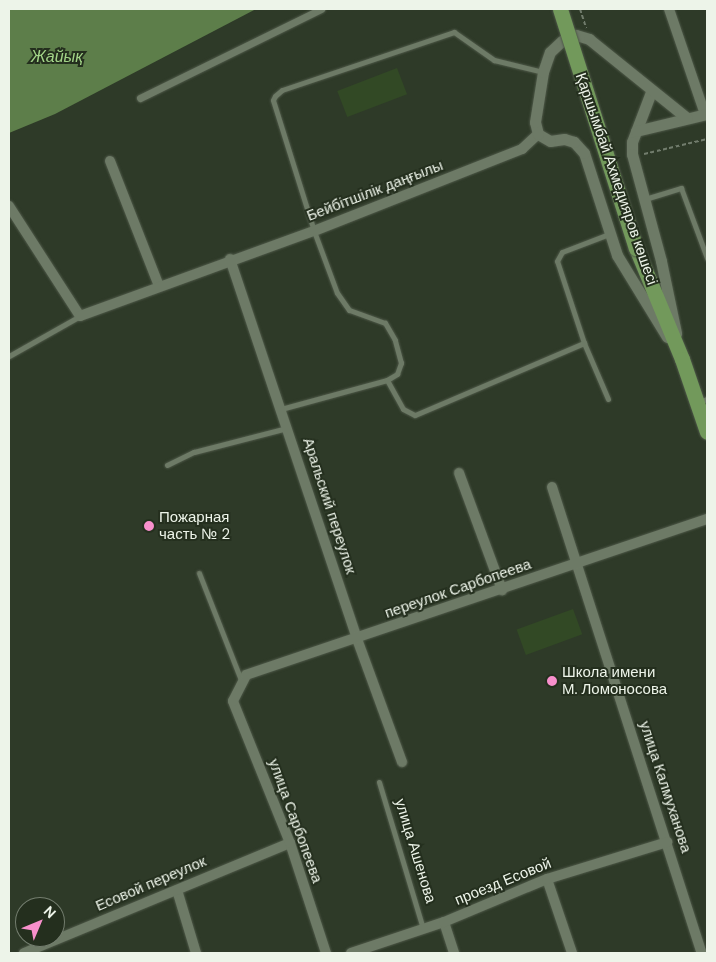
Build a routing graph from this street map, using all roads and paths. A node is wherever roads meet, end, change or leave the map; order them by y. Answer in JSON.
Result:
{"nodes":[{"id":1,"x":321,"y":9,"type":"edge"},
{"id":2,"x":560,"y":9,"type":"edge"},
{"id":3,"x":580,"y":9,"type":"edge"},
{"id":4,"x":669,"y":9,"type":"edge"},
{"id":5,"x":589,"y":39,"type":"junction"},
{"id":6,"x":543,"y":72,"type":"junction"},
{"id":7,"x":651,"y":92,"type":"junction"},
{"id":8,"x":140,"y":98,"type":"dead end"},
{"id":9,"x":706,"y":114,"type":"edge"},
{"id":10,"x":687,"y":118,"type":"junction"},
{"id":11,"x":636,"y":131,"type":"junction"},
{"id":12,"x":538,"y":134,"type":"junction"},
{"id":13,"x":707,"y":139,"type":"edge"},
{"id":14,"x":632,"y":157,"type":"junction"},
{"id":15,"x":110,"y":161,"type":"dead end"},
{"id":16,"x":645,"y":199,"type":"junction"},
{"id":17,"x":9,"y":206,"type":"edge"},
{"id":18,"x":314,"y":231,"type":"junction"},
{"id":19,"x":610,"y":234,"type":"junction"},
{"id":20,"x":707,"y":258,"type":"edge"},
{"id":21,"x":230,"y":259,"type":"junction"},
{"id":22,"x":159,"y":286,"type":"junction"},
{"id":23,"x":80,"y":316,"type":"junction"},
{"id":24,"x":584,"y":343,"type":"junction"},
{"id":25,"x":9,"y":356,"type":"edge"},
{"id":26,"x":682,"y":359,"type":"junction"},
{"id":27,"x":387,"y":380,"type":"junction"},
{"id":28,"x":608,"y":399,"type":"dead end"},
{"id":29,"x":702,"y":401,"type":"edge"},
{"id":30,"x":281,"y":409,"type":"junction"},
{"id":31,"x":287,"y":427,"type":"junction"},
{"id":32,"x":707,"y":432,"type":"edge"},
{"id":33,"x":168,"y":465,"type":"dead end"},
{"id":34,"x":459,"y":473,"type":"dead end"},
{"id":35,"x":552,"y":487,"type":"dead end"},
{"id":36,"x":707,"y":519,"type":"edge"},
{"id":37,"x":578,"y":565,"type":"junction"},
{"id":38,"x":199,"y":573,"type":"dead end"},
{"id":39,"x":502,"y":590,"type":"junction"},
{"id":40,"x":357,"y":639,"type":"junction"},
{"id":41,"x":242,"y":684,"type":"junction"},
{"id":42,"x":233,"y":702,"type":"joint"},
{"id":43,"x":402,"y":762,"type":"dead end"},
{"id":44,"x":379,"y":782,"type":"dead end"},
{"id":45,"x":290,"y":842,"type":"junction"},
{"id":46,"x":667,"y":842,"type":"junction"},
{"id":47,"x":547,"y":879,"type":"junction"},
{"id":48,"x":177,"y":890,"type":"junction"},
{"id":49,"x":444,"y":922,"type":"junction"},
{"id":50,"x":423,"y":929,"type":"junction"},
{"id":51,"x":24,"y":953,"type":"edge"},
{"id":52,"x":196,"y":953,"type":"edge"},
{"id":53,"x":326,"y":953,"type":"edge"},
{"id":54,"x":352,"y":953,"type":"edge"},
{"id":55,"x":454,"y":953,"type":"edge"},
{"id":56,"x":572,"y":953,"type":"edge"},
{"id":57,"x":702,"y":953,"type":"edge"}],
"edges":[{"from":1,"to":8,"type":"street"},
{"from":2,"to":26,"type":"main road","name":"Қаршымбай Ахмедияров көшесі","bridge":true},
{"from":3,"to":5,"type":"path"},
{"from":4,"to":9,"type":"street"},
{"from":5,"to":6,"type":"street"},
{"from":5,"to":7,"type":"street"},
{"from":6,"to":12,"type":"street"},
{"from":6,"to":18,"type":"lane"},
{"from":7,"to":10,"type":"street"},
{"from":7,"to":11,"type":"street"},
{"from":9,"to":10,"type":"street"},
{"from":10,"to":11,"type":"street"},
{"from":11,"to":14,"type":"street"},
{"from":12,"to":18,"type":"street","name":"Бейбітшілік даңғылы"},
{"from":12,"to":19,"type":"street"},
{"from":13,"to":14,"type":"path"},
{"from":14,"to":16,"type":"street"},
{"from":15,"to":22,"type":"street"},
{"from":16,"to":20,"type":"lane"},
{"from":16,"to":26,"type":"street"},
{"from":17,"to":23,"type":"street"},
{"from":18,"to":21,"type":"street","name":"Бейбітшілік даңғылы"},
{"from":18,"to":27,"type":"lane"},
{"from":19,"to":24,"type":"lane"},
{"from":19,"to":26,"type":"street"},
{"from":21,"to":22,"type":"street","name":"Бейбітшілік даңғылы"},
{"from":21,"to":30,"type":"street","name":"Аральский переулок"},
{"from":22,"to":23,"type":"street","name":"Бейбітшілік даңғылы"},
{"from":23,"to":25,"type":"lane"},
{"from":24,"to":27,"type":"lane"},
{"from":24,"to":28,"type":"lane"},
{"from":26,"to":29,"type":"main road","name":"Қаршымбай Ахмедияров көшесі"},
{"from":27,"to":30,"type":"lane"},
{"from":29,"to":32,"type":"main road","name":"Қаршымбай Ахмедияров көшесі"},
{"from":30,"to":31,"type":"street","name":"Аральский переулок"},
{"from":31,"to":33,"type":"lane"},
{"from":31,"to":40,"type":"street","name":"Аральский переулок"},
{"from":34,"to":39,"type":"street"},
{"from":35,"to":37,"type":"street","name":"улица Калмуханова"},
{"from":36,"to":37,"type":"street","name":"переулок Сарбопеева"},
{"from":37,"to":39,"type":"street","name":"переулок Сарбопеева"},
{"from":37,"to":46,"type":"street","name":"улица Калмуханова"},
{"from":38,"to":41,"type":"lane"},
{"from":39,"to":40,"type":"street","name":"переулок Сарбопеева"},
{"from":40,"to":41,"type":"street","name":"переулок Сарбопеева"},
{"from":40,"to":43,"type":"street","name":"Аральский переулок"},
{"from":41,"to":42,"type":"street","name":"переулок Сарбопеева"},
{"from":42,"to":45,"type":"street","name":"улица Сарбопеева"},
{"from":44,"to":50,"type":"lane","name":"улица Ашенова"},
{"from":45,"to":48,"type":"street","name":"Есовой переулок"},
{"from":45,"to":53,"type":"street","name":"улица Сарбопеева"},
{"from":46,"to":47,"type":"street","name":"проезд Есовой"},
{"from":46,"to":57,"type":"street","name":"улица Калмуханова"},
{"from":47,"to":49,"type":"street","name":"проезд Есовой"},
{"from":47,"to":56,"type":"street"},
{"from":48,"to":51,"type":"street","name":"Есовой переулок"},
{"from":48,"to":52,"type":"street"},
{"from":49,"to":50,"type":"street","name":"проезд Есовой"},
{"from":49,"to":55,"type":"street","name":"улица Ашенова"},
{"from":50,"to":54,"type":"street","name":"проезд Есовой"}]}
